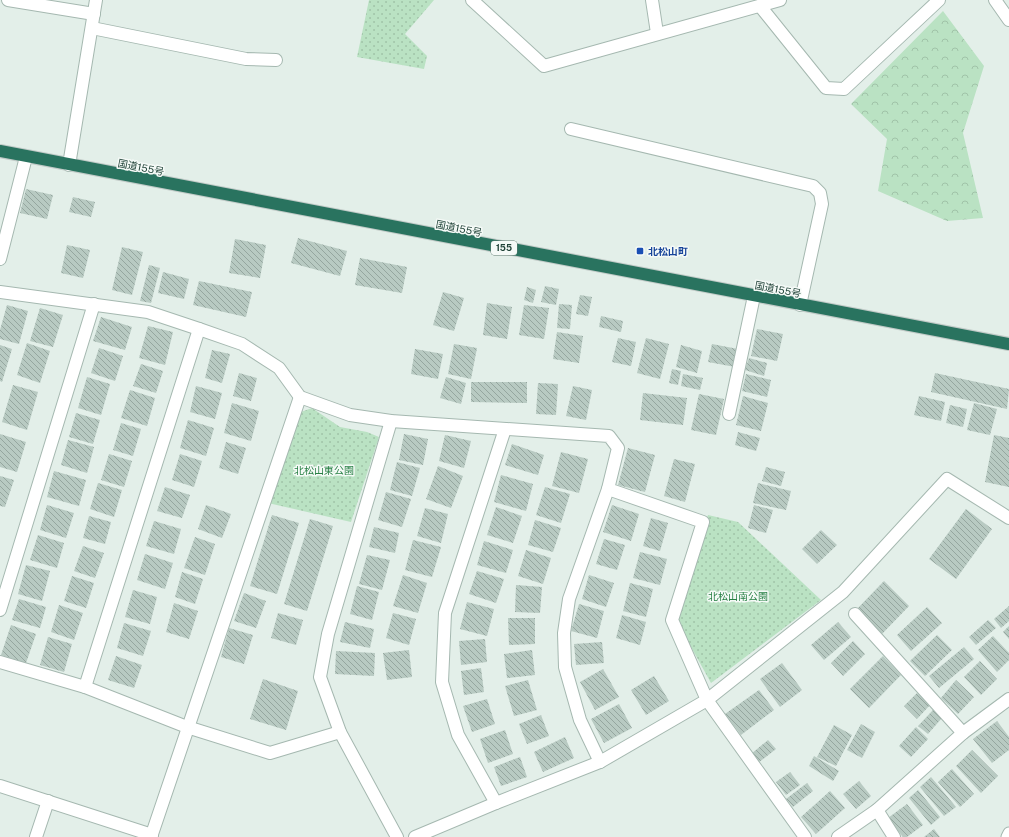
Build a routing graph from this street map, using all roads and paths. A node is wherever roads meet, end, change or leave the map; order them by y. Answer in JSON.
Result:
{"nodes":[{"id":1,"x":8,"y":0,"type":"edge"},
{"id":2,"x":12,"y":0,"type":"edge"},
{"id":3,"x":96,"y":0,"type":"edge"},
{"id":4,"x":472,"y":0,"type":"edge"},
{"id":5,"x":652,"y":0,"type":"edge"},
{"id":6,"x":780,"y":0,"type":"edge"},
{"id":7,"x":939,"y":0,"type":"edge"},
{"id":8,"x":995,"y":0,"type":"edge"},
{"id":9,"x":760,"y":6,"type":"junction"},
{"id":10,"x":94,"y":14,"type":"junction"},
{"id":11,"x":1009,"y":20,"type":"edge"},
{"id":12,"x":92,"y":28,"type":"junction"},
{"id":13,"x":657,"y":34,"type":"junction"},
{"id":14,"x":276,"y":60,"type":"dead end"},
{"id":15,"x":571,"y":129,"type":"dead end"},
{"id":16,"x":0,"y":151,"type":"edge"},
{"id":17,"x":26,"y":157,"type":"junction"},
{"id":18,"x":69,"y":165,"type":"junction"},
{"id":19,"x":0,"y":259,"type":"edge"},
{"id":20,"x":0,"y":292,"type":"edge"},
{"id":21,"x":754,"y":296,"type":"junction"},
{"id":22,"x":94,"y":304,"type":"junction"},
{"id":23,"x":800,"y":305,"type":"junction"},
{"id":24,"x":199,"y":329,"type":"junction"},
{"id":25,"x":1009,"y":344,"type":"edge"},
{"id":26,"x":300,"y":397,"type":"junction"},
{"id":27,"x":729,"y":414,"type":"dead end"},
{"id":28,"x":391,"y":421,"type":"junction"},
{"id":29,"x":505,"y":429,"type":"junction"},
{"id":30,"x":608,"y":489,"type":"junction"},
{"id":31,"x":1009,"y":518,"type":"edge"},
{"id":32,"x":0,"y":610,"type":"edge"},
{"id":33,"x":855,"y":614,"type":"dead end"},
{"id":34,"x":0,"y":662,"type":"edge"},
{"id":35,"x":85,"y":687,"type":"junction"},
{"id":36,"x":1009,"y":699,"type":"edge"},
{"id":37,"x":707,"y":700,"type":"junction"},
{"id":38,"x":187,"y":727,"type":"junction"},
{"id":39,"x":340,"y":732,"type":"junction"},
{"id":40,"x":963,"y":733,"type":"junction"},
{"id":41,"x":600,"y":762,"type":"junction"},
{"id":42,"x":0,"y":786,"type":"edge"},
{"id":43,"x":48,"y":801,"type":"junction"},
{"id":44,"x":496,"y":803,"type":"junction"},
{"id":45,"x":877,"y":810,"type":"junction"},
{"id":46,"x":1009,"y":833,"type":"edge"},
{"id":47,"x":151,"y":836,"type":"edge"},
{"id":48,"x":36,"y":837,"type":"edge"},
{"id":49,"x":397,"y":837,"type":"edge"},
{"id":50,"x":415,"y":837,"type":"edge"},
{"id":51,"x":805,"y":837,"type":"edge"},
{"id":52,"x":838,"y":837,"type":"edge"},
{"id":53,"x":894,"y":837,"type":"edge"},
{"id":54,"x":1007,"y":837,"type":"edge"}],
"edges":[{"from":1,"to":2,"type":"street"},
{"from":2,"to":10,"type":"street"},
{"from":3,"to":10,"type":"street"},
{"from":4,"to":13,"type":"street"},
{"from":5,"to":13,"type":"street"},
{"from":6,"to":9,"type":"street"},
{"from":7,"to":9,"type":"street"},
{"from":8,"to":11,"type":"street"},
{"from":9,"to":13,"type":"street"},
{"from":10,"to":12,"type":"street"},
{"from":12,"to":14,"type":"street"},
{"from":12,"to":18,"type":"street"},
{"from":15,"to":23,"type":"street"},
{"from":16,"to":17,"type":"highway","name":"国道155号","number":"155"},
{"from":17,"to":18,"type":"highway","name":"国道155号","number":"155"},
{"from":17,"to":19,"type":"street"},
{"from":18,"to":21,"type":"highway","name":"国道155号","number":"155"},
{"from":20,"to":22,"type":"street"},
{"from":21,"to":23,"type":"highway","name":"国道155号","number":"155"},
{"from":21,"to":27,"type":"street"},
{"from":22,"to":24,"type":"street"},
{"from":22,"to":32,"type":"street"},
{"from":23,"to":25,"type":"highway","name":"国道155号","number":"155"},
{"from":24,"to":26,"type":"street"},
{"from":24,"to":35,"type":"street"},
{"from":26,"to":28,"type":"street"},
{"from":26,"to":38,"type":"street"},
{"from":28,"to":29,"type":"street"},
{"from":28,"to":39,"type":"street"},
{"from":29,"to":30,"type":"street"},
{"from":29,"to":44,"type":"street"},
{"from":30,"to":37,"type":"street"},
{"from":30,"to":41,"type":"street"},
{"from":31,"to":37,"type":"street"},
{"from":33,"to":40,"type":"street"},
{"from":34,"to":35,"type":"street"},
{"from":35,"to":38,"type":"street"},
{"from":36,"to":40,"type":"street"},
{"from":37,"to":41,"type":"street"},
{"from":37,"to":51,"type":"street"},
{"from":38,"to":39,"type":"street"},
{"from":38,"to":47,"type":"street"},
{"from":39,"to":49,"type":"street"},
{"from":40,"to":45,"type":"street"},
{"from":41,"to":44,"type":"street"},
{"from":42,"to":43,"type":"street"},
{"from":43,"to":47,"type":"street"},
{"from":43,"to":48,"type":"street"},
{"from":44,"to":50,"type":"street"},
{"from":45,"to":52,"type":"street"},
{"from":45,"to":53,"type":"street"},
{"from":46,"to":54,"type":"lane"}]}
